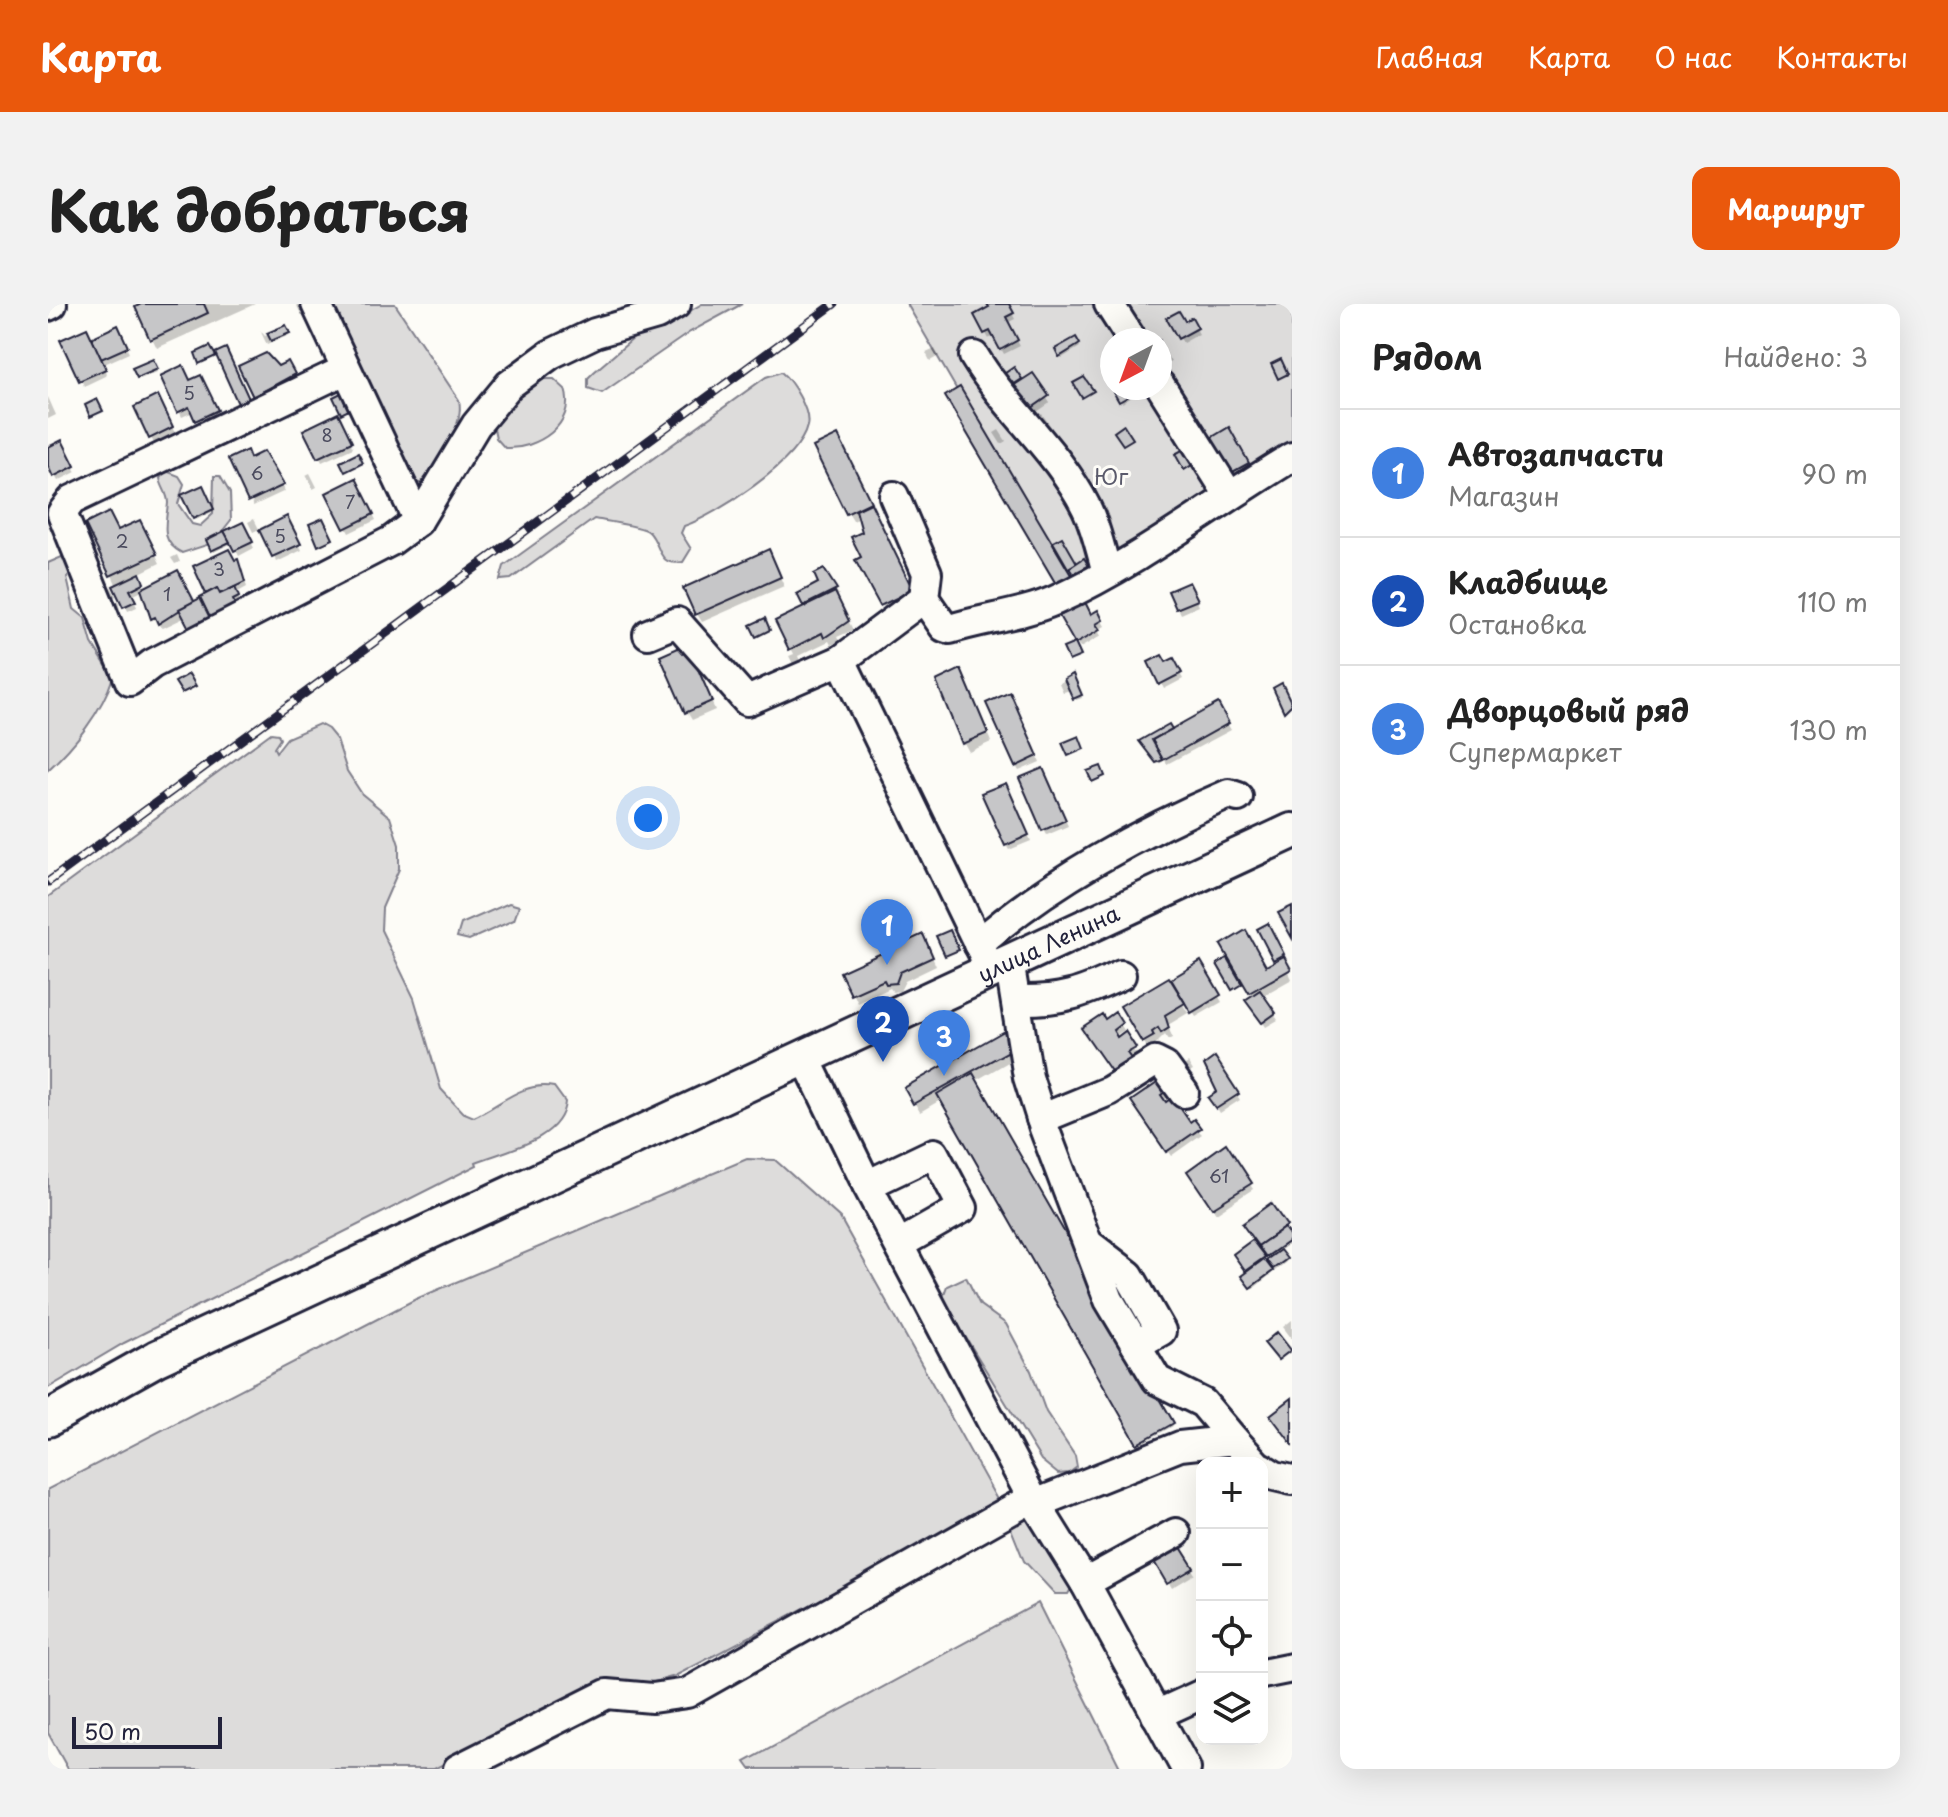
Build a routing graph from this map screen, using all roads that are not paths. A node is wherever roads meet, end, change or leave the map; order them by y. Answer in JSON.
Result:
{"nodes":[{"id":1,"x":316,"y":304,"type":"edge"},
{"id":2,"x":676,"y":304,"type":"edge"},
{"id":3,"x":1109,"y":304,"type":"edge"},
{"id":4,"x":1124,"y":328,"type":"edge"},
{"id":5,"x":974,"y":356,"type":"dead end"},
{"id":6,"x":345,"y":370,"type":"junction"},
{"id":7,"x":1169,"y":400,"type":"edge"},
{"id":8,"x":1292,"y":457,"type":"edge"},
{"id":9,"x":1229,"y":495,"type":"junction"},
{"id":10,"x":894,"y":496,"type":"dead end"},
{"id":11,"x":418,"y":521,"type":"junction"},
{"id":12,"x":1107,"y":573,"type":"junction"},
{"id":13,"x":924,"y":598,"type":"junction"},
{"id":14,"x":648,"y":634,"type":"dead end"},
{"id":15,"x":841,"y":660,"type":"junction"},
{"id":16,"x":1238,"y":797,"type":"dead end"},
{"id":17,"x":1292,"y":831,"type":"edge"},
{"id":18,"x":993,"y":958,"type":"junction"},
{"id":19,"x":1121,"y":975,"type":"dead end"},
{"id":20,"x":1017,"y":1000,"type":"junction"},
{"id":21,"x":805,"y":1057,"type":"junction"},
{"id":22,"x":1184,"y":1093,"type":"dead end"},
{"id":23,"x":1041,"y":1119,"type":"junction"},
{"id":24,"x":867,"y":1185,"type":"junction"},
{"id":25,"x":900,"y":1244,"type":"junction"},
{"id":26,"x":48,"y":1419,"type":"edge"},
{"id":27,"x":1234,"y":1440,"type":"junction"},
{"id":28,"x":1250,"y":1457,"type":"edge"},
{"id":29,"x":1268,"y":1472,"type":"edge"},
{"id":30,"x":1292,"y":1480,"type":"edge"},
{"id":31,"x":1034,"y":1501,"type":"junction"},
{"id":32,"x":1176,"y":1533,"type":"dead end"},
{"id":33,"x":1085,"y":1583,"type":"junction"},
{"id":34,"x":1292,"y":1668,"type":"edge"},
{"id":35,"x":1267,"y":1673,"type":"edge"},
{"id":36,"x":1196,"y":1697,"type":"edge"},
{"id":37,"x":1156,"y":1715,"type":"junction"},
{"id":38,"x":458,"y":1769,"type":"edge"},
{"id":39,"x":1186,"y":1769,"type":"edge"}],
"edges":[{"from":1,"to":6,"type":"street"},
{"from":2,"to":11,"type":"street"},
{"from":3,"to":4,"type":"street"},
{"from":5,"to":12,"type":"street"},
{"from":6,"to":11,"type":"street"},
{"from":6,"to":11,"type":"street"},
{"from":7,"to":9,"type":"street"},
{"from":8,"to":9,"type":"street"},
{"from":9,"to":12,"type":"street"},
{"from":10,"to":13,"type":"street"},
{"from":12,"to":13,"type":"street"},
{"from":13,"to":15,"type":"street"},
{"from":14,"to":15,"type":"street"},
{"from":15,"to":18,"type":"street"},
{"from":16,"to":18,"type":"street"},
{"from":17,"to":18,"type":"main road","name":"улица Ленина"},
{"from":18,"to":20,"type":"street"},
{"from":18,"to":21,"type":"main road","name":"улица Ленина"},
{"from":19,"to":20,"type":"street"},
{"from":20,"to":23,"type":"street"},
{"from":21,"to":24,"type":"street"},
{"from":21,"to":26,"type":"main road","name":"улица Ленина"},
{"from":22,"to":23,"type":"street"},
{"from":23,"to":27,"type":"street"},
{"from":24,"to":25,"type":"street"},
{"from":24,"to":25,"type":"street"},
{"from":25,"to":31,"type":"street"},
{"from":27,"to":28,"type":"street"},
{"from":27,"to":31,"type":"street"},
{"from":29,"to":30,"type":"street"},
{"from":31,"to":33,"type":"street"},
{"from":31,"to":38,"type":"street"},
{"from":32,"to":33,"type":"street"},
{"from":33,"to":37,"type":"street"},
{"from":34,"to":35,"type":"street"},
{"from":36,"to":37,"type":"street"},
{"from":37,"to":39,"type":"street"}]}
